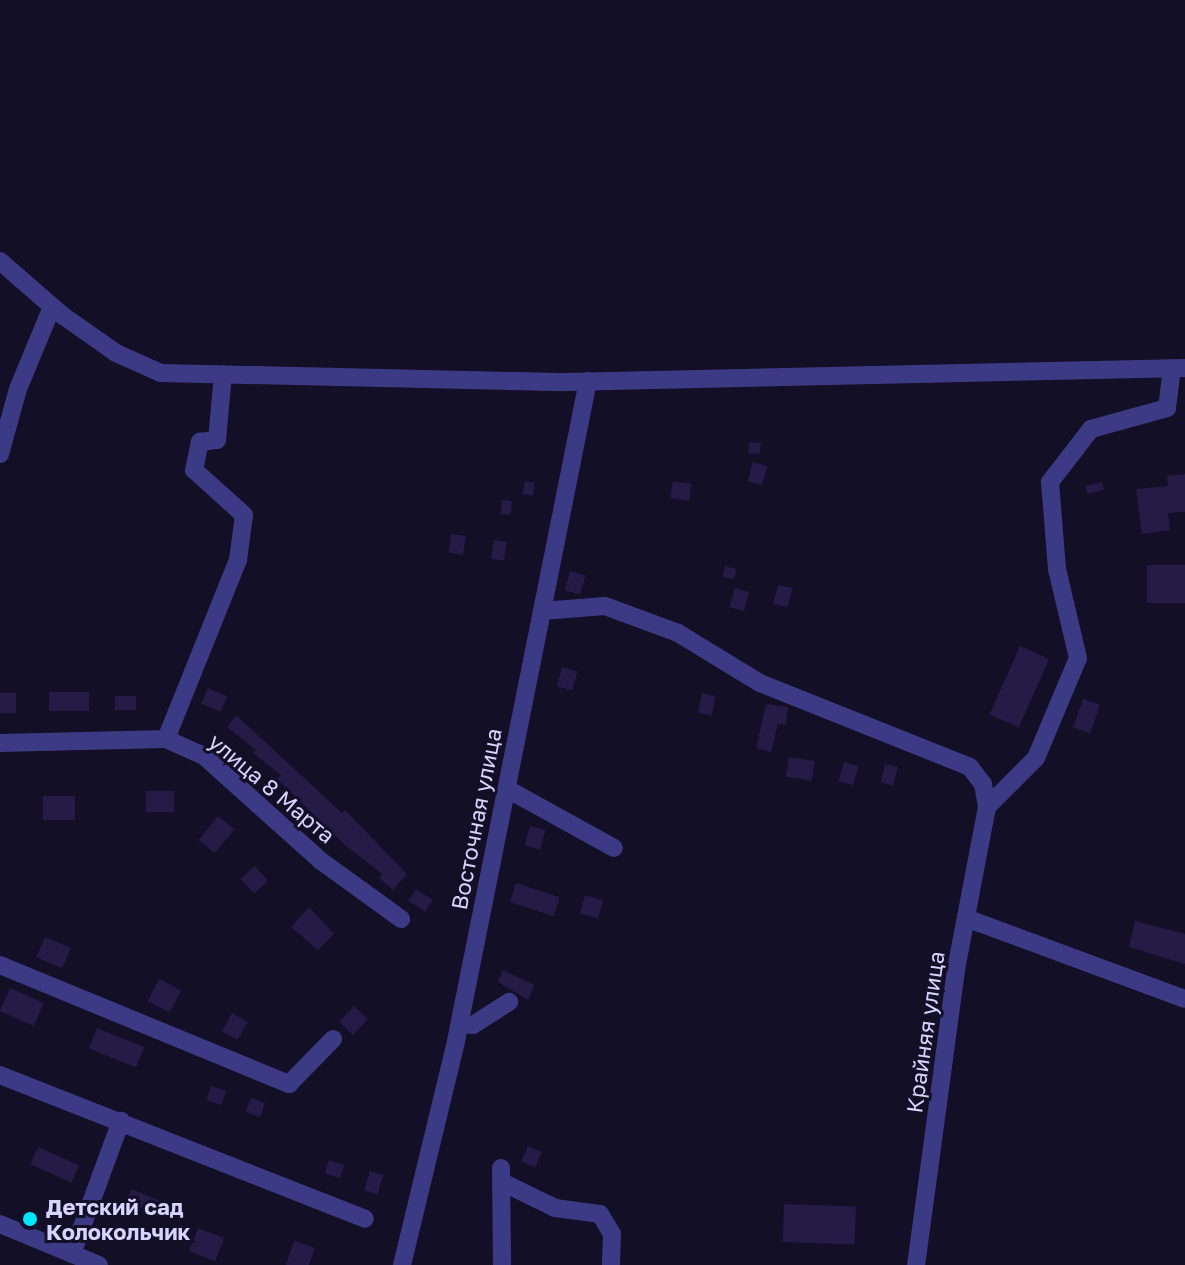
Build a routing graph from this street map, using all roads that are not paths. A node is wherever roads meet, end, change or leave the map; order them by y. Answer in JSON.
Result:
{"nodes":[{"id":1,"x":0,"y":261,"type":"edge"},
{"id":2,"x":52,"y":307,"type":"junction"},
{"id":3,"x":1178,"y":368,"type":"edge"},
{"id":4,"x":223,"y":374,"type":"junction"},
{"id":5,"x":588,"y":381,"type":"junction"},
{"id":6,"x":1176,"y":411,"type":"edge"},
{"id":7,"x":0,"y":454,"type":"edge"},
{"id":8,"x":542,"y":611,"type":"junction"},
{"id":9,"x":166,"y":739,"type":"junction"},
{"id":10,"x":0,"y":743,"type":"edge"},
{"id":11,"x":507,"y":789,"type":"junction"},
{"id":12,"x":987,"y":807,"type":"junction"},
{"id":13,"x":614,"y":848,"type":"dead end"},
{"id":14,"x":966,"y":918,"type":"junction"},
{"id":15,"x":401,"y":919,"type":"dead end"},
{"id":16,"x":0,"y":965,"type":"edge"},
{"id":17,"x":1185,"y":999,"type":"edge"},
{"id":18,"x":509,"y":1002,"type":"dead end"},
{"id":19,"x":460,"y":1024,"type":"junction"},
{"id":20,"x":333,"y":1039,"type":"dead end"},
{"id":21,"x":0,"y":1075,"type":"edge"},
{"id":22,"x":121,"y":1121,"type":"junction"},
{"id":23,"x":365,"y":1219,"type":"dead end"},
{"id":24,"x":0,"y":1224,"type":"edge"},
{"id":25,"x":72,"y":1254,"type":"junction"},
{"id":26,"x":99,"y":1265,"type":"edge"},
{"id":27,"x":402,"y":1265,"type":"edge"},
{"id":28,"x":502,"y":1265,"type":"edge"},
{"id":29,"x":611,"y":1265,"type":"edge"},
{"id":30,"x":916,"y":1265,"type":"edge"}],
"edges":[{"from":1,"to":2,"type":"street"},
{"from":2,"to":4,"type":"street"},
{"from":2,"to":7,"type":"street"},
{"from":3,"to":5,"type":"street"},
{"from":3,"to":6,"type":"street"},
{"from":4,"to":5,"type":"street"},
{"from":4,"to":9,"type":"street"},
{"from":5,"to":8,"type":"street","name":"Восточная улица"},
{"from":6,"to":12,"type":"street"},
{"from":8,"to":11,"type":"street","name":"Восточная улица"},
{"from":8,"to":12,"type":"street"},
{"from":9,"to":10,"type":"street","name":"улица 8 Марта"},
{"from":9,"to":15,"type":"street","name":"улица 8 Марта"},
{"from":11,"to":13,"type":"street"},
{"from":11,"to":19,"type":"street","name":"Восточная улица"},
{"from":12,"to":14,"type":"street","name":"Крайняя улица"},
{"from":14,"to":17,"type":"street"},
{"from":14,"to":30,"type":"street","name":"Крайняя улица"},
{"from":16,"to":20,"type":"street"},
{"from":18,"to":19,"type":"street"},
{"from":19,"to":27,"type":"street","name":"Восточная улица"},
{"from":21,"to":22,"type":"street"},
{"from":22,"to":23,"type":"street"},
{"from":22,"to":25,"type":"street"},
{"from":24,"to":25,"type":"street"},
{"from":25,"to":26,"type":"street"},
{"from":28,"to":29,"type":"street"}]}
